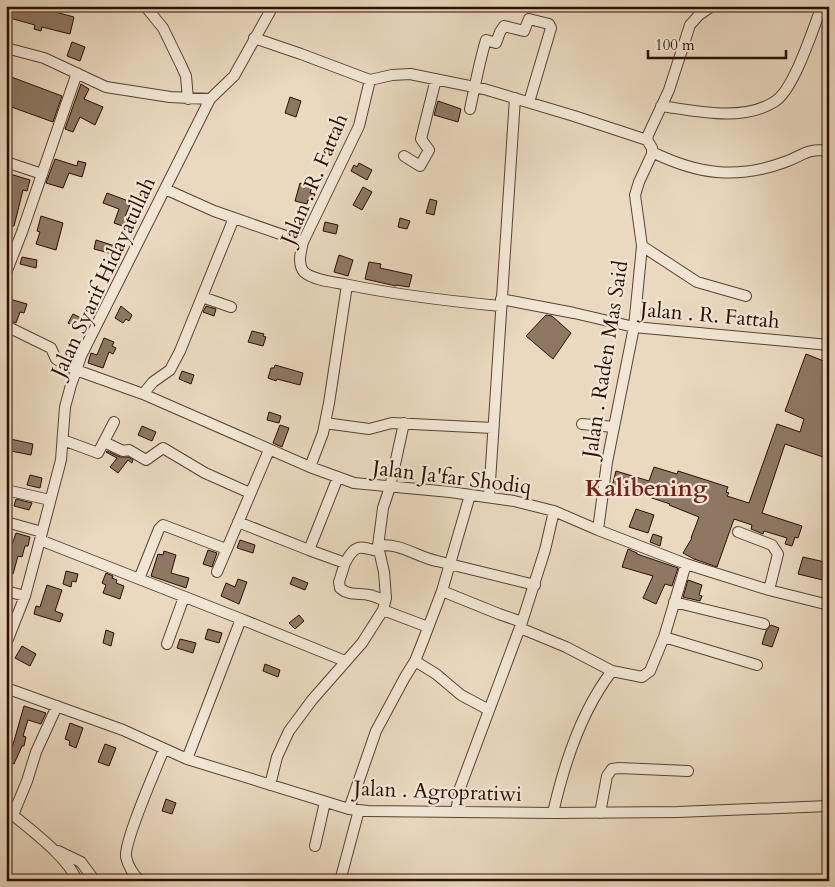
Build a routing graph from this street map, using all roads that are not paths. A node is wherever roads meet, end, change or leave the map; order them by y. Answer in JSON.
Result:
{"nodes":[{"id":1,"x":145,"y":6,"type":"edge"},
{"id":2,"x":273,"y":6,"type":"edge"},
{"id":3,"x":712,"y":6,"type":"edge"},
{"id":4,"x":822,"y":6,"type":"edge"},
{"id":5,"x":254,"y":38,"type":"junction"},
{"id":6,"x":6,"y":48,"type":"edge"},
{"id":7,"x":77,"y":73,"type":"junction"},
{"id":8,"x":436,"y":79,"type":"junction"},
{"id":9,"x":370,"y":80,"type":"junction"},
{"id":10,"x":475,"y":87,"type":"junction"},
{"id":11,"x":515,"y":98,"type":"junction"},
{"id":12,"x":188,"y":99,"type":"junction"},
{"id":13,"x":210,"y":99,"type":"junction"},
{"id":14,"x":529,"y":102,"type":"junction"},
{"id":15,"x":661,"y":106,"type":"junction"},
{"id":16,"x":470,"y":109,"type":"dead end"},
{"id":17,"x":647,"y":140,"type":"junction"},
{"id":18,"x":829,"y":151,"type":"edge"},
{"id":19,"x":652,"y":152,"type":"junction"},
{"id":20,"x":404,"y":156,"type":"dead end"},
{"id":21,"x":6,"y":162,"type":"edge"},
{"id":22,"x":42,"y":174,"type":"junction"},
{"id":23,"x":165,"y":189,"type":"junction"},
{"id":24,"x":234,"y":218,"type":"junction"},
{"id":25,"x":303,"y":242,"type":"junction"},
{"id":26,"x":642,"y":246,"type":"junction"},
{"id":27,"x":10,"y":252,"type":"edge"},
{"id":28,"x":6,"y":273,"type":"edge"},
{"id":29,"x":348,"y":285,"type":"junction"},
{"id":30,"x":746,"y":296,"type":"dead end"},
{"id":31,"x":202,"y":297,"type":"junction"},
{"id":32,"x":501,"y":303,"type":"junction"},
{"id":33,"x":230,"y":307,"type":"dead end"},
{"id":34,"x":6,"y":326,"type":"edge"},
{"id":35,"x":634,"y":327,"type":"junction"},
{"id":36,"x":829,"y":345,"type":"edge"},
{"id":37,"x":76,"y":370,"type":"junction"},
{"id":38,"x":143,"y":394,"type":"junction"},
{"id":39,"x":114,"y":422,"type":"dead end"},
{"id":40,"x":325,"y":423,"type":"junction"},
{"id":41,"x":404,"y":423,"type":"junction"},
{"id":42,"x":582,"y":424,"type":"dead end"},
{"id":43,"x":614,"y":427,"type":"junction"},
{"id":44,"x":493,"y":428,"type":"junction"},
{"id":45,"x":63,"y":440,"type":"junction"},
{"id":46,"x":104,"y":442,"type":"junction"},
{"id":47,"x":269,"y":450,"type":"junction"},
{"id":48,"x":310,"y":467,"type":"junction"},
{"id":49,"x":338,"y":477,"type":"junction"},
{"id":50,"x":390,"y":487,"type":"junction"},
{"id":51,"x":6,"y":490,"type":"edge"},
{"id":52,"x":250,"y":492,"type":"junction"},
{"id":53,"x":470,"y":495,"type":"junction"},
{"id":54,"x":489,"y":497,"type":"junction"},
{"id":55,"x":50,"y":500,"type":"junction"},
{"id":56,"x":554,"y":511,"type":"junction"},
{"id":57,"x":6,"y":522,"type":"edge"},
{"id":58,"x":238,"y":522,"type":"junction"},
{"id":59,"x":598,"y":530,"type":"junction"},
{"id":60,"x":738,"y":532,"type":"dead end"},
{"id":61,"x":41,"y":536,"type":"junction"},
{"id":62,"x":378,"y":548,"type":"junction"},
{"id":63,"x":226,"y":549,"type":"junction"},
{"id":64,"x":309,"y":550,"type":"junction"},
{"id":65,"x":345,"y":563,"type":"junction"},
{"id":66,"x":451,"y":564,"type":"junction"},
{"id":67,"x":686,"y":564,"type":"junction"},
{"id":68,"x":217,"y":572,"type":"dead end"},
{"id":69,"x":139,"y":579,"type":"junction"},
{"id":70,"x":535,"y":585,"type":"junction"},
{"id":71,"x":769,"y":590,"type":"junction"},
{"id":72,"x":442,"y":591,"type":"junction"},
{"id":73,"x":6,"y":592,"type":"edge"},
{"id":74,"x":25,"y":596,"type":"junction"},
{"id":75,"x":184,"y":597,"type":"junction"},
{"id":76,"x":674,"y":602,"type":"junction"},
{"id":77,"x":829,"y":605,"type":"edge"},
{"id":78,"x":384,"y":606,"type":"junction"},
{"id":79,"x":241,"y":619,"type":"junction"},
{"id":80,"x":764,"y":624,"type":"dead end"},
{"id":81,"x":521,"y":625,"type":"junction"},
{"id":82,"x":428,"y":627,"type":"junction"},
{"id":83,"x":664,"y":637,"type":"junction"},
{"id":84,"x":6,"y":644,"type":"edge"},
{"id":85,"x":167,"y":644,"type":"dead end"},
{"id":86,"x":345,"y":661,"type":"junction"},
{"id":87,"x":415,"y":661,"type":"junction"},
{"id":88,"x":757,"y":665,"type":"dead end"},
{"id":89,"x":612,"y":671,"type":"junction"},
{"id":90,"x":6,"y":688,"type":"edge"},
{"id":91,"x":57,"y":706,"type":"junction"},
{"id":92,"x":489,"y":710,"type":"junction"},
{"id":93,"x":164,"y":749,"type":"junction"},
{"id":94,"x":187,"y":759,"type":"junction"},
{"id":95,"x":688,"y":772,"type":"dead end"},
{"id":96,"x":270,"y":785,"type":"junction"},
{"id":97,"x":325,"y":802,"type":"junction"},
{"id":98,"x":829,"y":806,"type":"edge"},
{"id":99,"x":354,"y":809,"type":"junction"},
{"id":100,"x":10,"y":812,"type":"edge"},
{"id":101,"x":456,"y":812,"type":"junction"},
{"id":102,"x":553,"y":813,"type":"junction"},
{"id":103,"x":600,"y":813,"type":"junction"},
{"id":104,"x":315,"y":846,"type":"dead end"},
{"id":105,"x":52,"y":849,"type":"junction"},
{"id":106,"x":92,"y":877,"type":"dead end"},
{"id":107,"x":77,"y":881,"type":"edge"},
{"id":108,"x":140,"y":881,"type":"edge"},
{"id":109,"x":340,"y":881,"type":"edge"}],
"edges":[{"from":1,"to":12,"type":"street"},
{"from":2,"to":5,"type":"street","name":"Jalan Syarif Hidayatullah"},
{"from":3,"to":15,"type":"street"},
{"from":4,"to":15,"type":"street"},
{"from":5,"to":9,"type":"street"},
{"from":5,"to":13,"type":"street","name":"Jalan Syarif Hidayatullah"},
{"from":6,"to":7,"type":"street"},
{"from":7,"to":12,"type":"street"},
{"from":7,"to":22,"type":"street"},
{"from":8,"to":9,"type":"street"},
{"from":8,"to":10,"type":"street"},
{"from":8,"to":20,"type":"street"},
{"from":9,"to":25,"type":"street","name":"Jalan . R. Fattah"},
{"from":10,"to":11,"type":"street"},
{"from":10,"to":14,"type":"street"},
{"from":10,"to":16,"type":"street"},
{"from":11,"to":14,"type":"street"},
{"from":11,"to":32,"type":"street"},
{"from":12,"to":13,"type":"street"},
{"from":13,"to":23,"type":"street","name":"Jalan Syarif Hidayatullah"},
{"from":14,"to":17,"type":"street"},
{"from":15,"to":17,"type":"street"},
{"from":17,"to":19,"type":"street"},
{"from":18,"to":19,"type":"street"},
{"from":19,"to":26,"type":"street","name":"Jalan . Raden Mas Said"},
{"from":21,"to":22,"type":"street"},
{"from":22,"to":27,"type":"street"},
{"from":23,"to":24,"type":"street"},
{"from":23,"to":37,"type":"street","name":"Jalan Syarif Hidayatullah"},
{"from":24,"to":25,"type":"street"},
{"from":24,"to":31,"type":"street"},
{"from":25,"to":29,"type":"street","name":"Jalan . R. Fattah"},
{"from":26,"to":30,"type":"street"},
{"from":26,"to":35,"type":"street","name":"Jalan . Raden Mas Said"},
{"from":27,"to":28,"type":"street"},
{"from":29,"to":32,"type":"street","name":"Jalan . R. Fattah"},
{"from":29,"to":40,"type":"street"},
{"from":31,"to":33,"type":"street"},
{"from":31,"to":38,"type":"street"},
{"from":32,"to":35,"type":"street","name":"Jalan . R. Fattah"},
{"from":32,"to":44,"type":"street"},
{"from":34,"to":37,"type":"street","name":"Jalan Ja'far Shodiq"},
{"from":35,"to":36,"type":"street","name":"Jalan . R. Fattah"},
{"from":35,"to":43,"type":"street","name":"Jalan . Raden Mas Said"},
{"from":37,"to":38,"type":"street","name":"Jalan Ja'far Shodiq"},
{"from":37,"to":45,"type":"street","name":"Jalan Syarif Hidayatullah"},
{"from":38,"to":47,"type":"street","name":"Jalan Ja'far Shodiq"},
{"from":39,"to":46,"type":"street"},
{"from":40,"to":41,"type":"street"},
{"from":40,"to":48,"type":"street"},
{"from":41,"to":44,"type":"street"},
{"from":41,"to":50,"type":"street"},
{"from":42,"to":43,"type":"street"},
{"from":43,"to":59,"type":"street","name":"Jalan . Raden Mas Said"},
{"from":44,"to":54,"type":"street"},
{"from":45,"to":46,"type":"street"},
{"from":45,"to":55,"type":"street","name":"Jalan Syarif Hidayatullah"},
{"from":46,"to":52,"type":"street"},
{"from":47,"to":48,"type":"street","name":"Jalan Ja'far Shodiq"},
{"from":47,"to":52,"type":"street"},
{"from":48,"to":49,"type":"street","name":"Jalan Ja'far Shodiq"},
{"from":49,"to":50,"type":"street","name":"Jalan Ja'far Shodiq"},
{"from":49,"to":64,"type":"street"},
{"from":50,"to":53,"type":"street","name":"Jalan Ja'far Shodiq"},
{"from":50,"to":62,"type":"street"},
{"from":51,"to":55,"type":"street"},
{"from":52,"to":58,"type":"street"},
{"from":53,"to":54,"type":"street","name":"Jalan Ja'far Shodiq"},
{"from":53,"to":66,"type":"street"},
{"from":54,"to":56,"type":"street","name":"Jalan Ja'far Shodiq"},
{"from":55,"to":61,"type":"street","name":"Jalan Syarif Hidayatullah"},
{"from":56,"to":59,"type":"street","name":"Jalan Ja'far Shodiq"},
{"from":56,"to":70,"type":"street"},
{"from":57,"to":61,"type":"street"},
{"from":58,"to":63,"type":"street"},
{"from":58,"to":64,"type":"street"},
{"from":59,"to":67,"type":"street","name":"Jalan Ja'far Shodiq"},
{"from":60,"to":71,"type":"street"},
{"from":61,"to":69,"type":"street"},
{"from":61,"to":74,"type":"street","name":"Jalan Syarif Hidayatullah"},
{"from":62,"to":65,"type":"street"},
{"from":62,"to":66,"type":"street"},
{"from":62,"to":78,"type":"street"},
{"from":63,"to":68,"type":"street"},
{"from":63,"to":69,"type":"street"},
{"from":64,"to":65,"type":"street"},
{"from":65,"to":78,"type":"street"},
{"from":66,"to":70,"type":"street"},
{"from":66,"to":72,"type":"street"},
{"from":67,"to":71,"type":"street","name":"Jalan Ja'far Shodiq"},
{"from":67,"to":76,"type":"street"},
{"from":69,"to":75,"type":"street"},
{"from":70,"to":81,"type":"street"},
{"from":71,"to":77,"type":"street","name":"Jalan Ja'far Shodiq"},
{"from":72,"to":81,"type":"street"},
{"from":72,"to":82,"type":"street"},
{"from":73,"to":74,"type":"street"},
{"from":74,"to":84,"type":"street","name":"Jalan Syarif Hidayatullah"},
{"from":75,"to":79,"type":"street"},
{"from":75,"to":85,"type":"street"},
{"from":76,"to":80,"type":"street"},
{"from":76,"to":83,"type":"street"},
{"from":78,"to":82,"type":"street"},
{"from":78,"to":86,"type":"street"},
{"from":79,"to":86,"type":"street"},
{"from":79,"to":94,"type":"street"},
{"from":81,"to":89,"type":"street"},
{"from":81,"to":92,"type":"street"},
{"from":82,"to":87,"type":"street"},
{"from":83,"to":88,"type":"street"},
{"from":83,"to":89,"type":"street"},
{"from":86,"to":96,"type":"street"},
{"from":87,"to":92,"type":"street"},
{"from":87,"to":99,"type":"street"},
{"from":89,"to":102,"type":"street"},
{"from":90,"to":91,"type":"street","name":"Jalan . Agropratiwi"},
{"from":91,"to":93,"type":"street","name":"Jalan . Agropratiwi"},
{"from":91,"to":100,"type":"street"},
{"from":92,"to":101,"type":"street"},
{"from":93,"to":94,"type":"street","name":"Jalan . Agropratiwi"},
{"from":93,"to":108,"type":"street"},
{"from":94,"to":96,"type":"street","name":"Jalan . Agropratiwi"},
{"from":95,"to":103,"type":"street"},
{"from":96,"to":97,"type":"street","name":"Jalan . Agropratiwi"},
{"from":97,"to":99,"type":"street","name":"Jalan . Agropratiwi"},
{"from":97,"to":104,"type":"street"},
{"from":98,"to":103,"type":"street","name":"Jalan . Agropratiwi"},
{"from":99,"to":101,"type":"street","name":"Jalan . Agropratiwi"},
{"from":99,"to":109,"type":"street"},
{"from":100,"to":105,"type":"street"},
{"from":101,"to":102,"type":"street","name":"Jalan . Agropratiwi"},
{"from":102,"to":103,"type":"street","name":"Jalan . Agropratiwi"},
{"from":105,"to":106,"type":"street"},
{"from":105,"to":107,"type":"street"}]}
